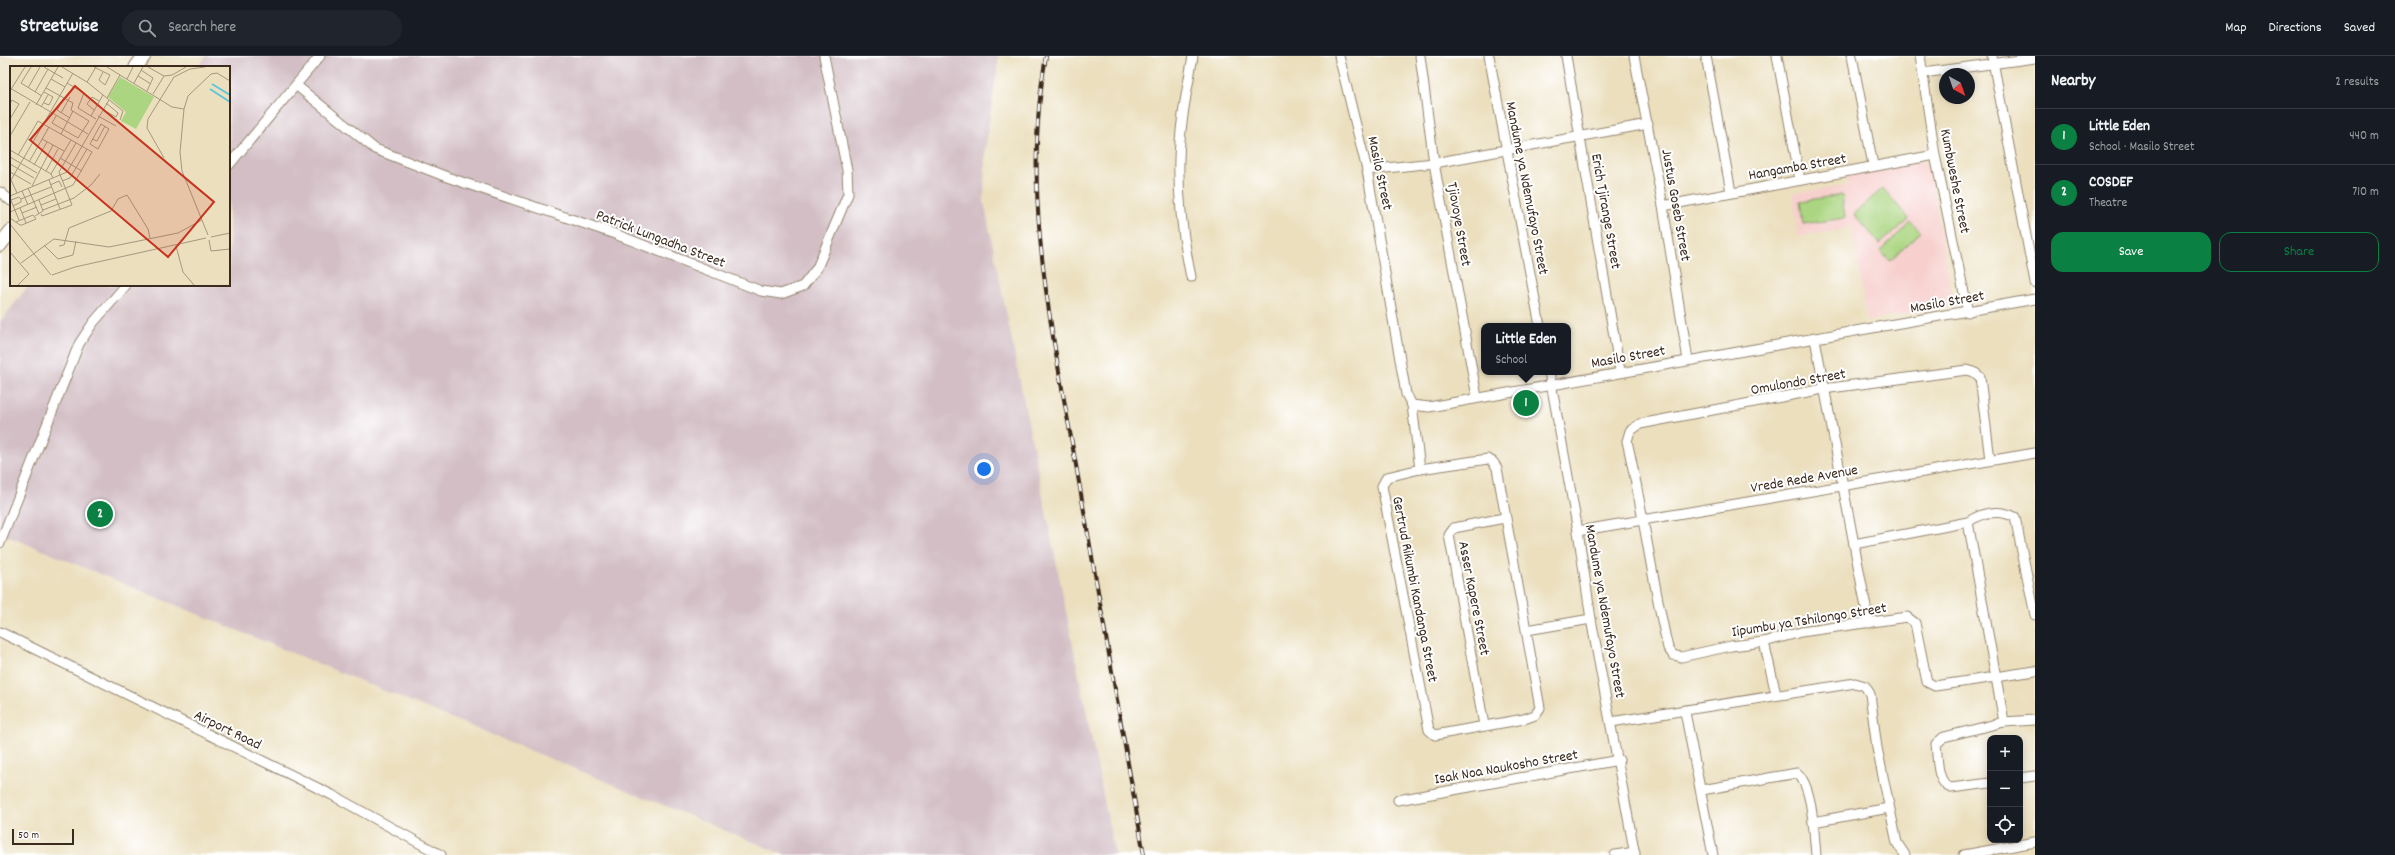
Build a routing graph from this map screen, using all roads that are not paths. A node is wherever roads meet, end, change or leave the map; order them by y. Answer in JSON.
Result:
{"nodes":[{"id":1,"x":144,"y":56,"type":"edge"},
{"id":2,"x":320,"y":56,"type":"edge"},
{"id":3,"x":824,"y":56,"type":"edge"},
{"id":4,"x":1193,"y":56,"type":"edge"},
{"id":5,"x":1339,"y":56,"type":"edge"},
{"id":6,"x":1420,"y":56,"type":"edge"},
{"id":7,"x":1489,"y":56,"type":"edge"},
{"id":8,"x":1566,"y":56,"type":"edge"},
{"id":9,"x":1634,"y":56,"type":"edge"},
{"id":10,"x":1706,"y":56,"type":"edge"},
{"id":11,"x":1777,"y":56,"type":"edge"},
{"id":12,"x":1852,"y":56,"type":"edge"},
{"id":13,"x":1920,"y":56,"type":"edge"},
{"id":14,"x":2035,"y":58,"type":"edge"},
{"id":15,"x":1993,"y":60,"type":"edge"},
{"id":16,"x":137,"y":66,"type":"edge"},
{"id":17,"x":1923,"y":73,"type":"junction"},
{"id":18,"x":297,"y":86,"type":"junction"},
{"id":19,"x":1648,"y":124,"type":"junction"},
{"id":20,"x":1579,"y":138,"type":"junction"},
{"id":21,"x":1508,"y":150,"type":"junction"},
{"id":22,"x":1935,"y":155,"type":"junction"},
{"id":23,"x":1434,"y":163,"type":"junction"},
{"id":24,"x":230,"y":164,"type":"edge"},
{"id":25,"x":1873,"y":165,"type":"junction"},
{"id":26,"x":1367,"y":170,"type":"junction"},
{"id":27,"x":1800,"y":180,"type":"junction"},
{"id":28,"x":0,"y":192,"type":"edge"},
{"id":29,"x":1731,"y":192,"type":"junction"},
{"id":30,"x":10,"y":200,"type":"edge"},
{"id":31,"x":1663,"y":206,"type":"junction"},
{"id":32,"x":10,"y":232,"type":"edge"},
{"id":33,"x":0,"y":245,"type":"edge"},
{"id":34,"x":1191,"y":277,"type":"dead end"},
{"id":35,"x":2035,"y":283,"type":"edge"},
{"id":36,"x":125,"y":286,"type":"edge"},
{"id":37,"x":2035,"y":299,"type":"edge"},
{"id":38,"x":1968,"y":312,"type":"junction"},
{"id":39,"x":1539,"y":323,"type":"edge"},
{"id":40,"x":1815,"y":339,"type":"junction"},
{"id":41,"x":1688,"y":360,"type":"junction"},
{"id":42,"x":1620,"y":371,"type":"junction"},
{"id":43,"x":1549,"y":375,"type":"edge"},
{"id":44,"x":1551,"y":385,"type":"junction"},
{"id":45,"x":1823,"y":389,"type":"junction"},
{"id":46,"x":1477,"y":397,"type":"junction"},
{"id":47,"x":1412,"y":405,"type":"junction"},
{"id":48,"x":2035,"y":453,"type":"edge"},
{"id":49,"x":1990,"y":460,"type":"junction"},
{"id":50,"x":1420,"y":470,"type":"junction"},
{"id":51,"x":1844,"y":485,"type":"junction"},
{"id":52,"x":1504,"y":518,"type":"junction"},
{"id":53,"x":1645,"y":520,"type":"junction"},
{"id":54,"x":1968,"y":522,"type":"junction"},
{"id":55,"x":1578,"y":531,"type":"junction"},
{"id":56,"x":0,"y":543,"type":"edge"},
{"id":57,"x":1854,"y":544,"type":"junction"},
{"id":58,"x":2035,"y":615,"type":"edge"},
{"id":59,"x":1591,"y":618,"type":"junction"},
{"id":60,"x":1869,"y":623,"type":"junction"},
{"id":61,"x":1527,"y":630,"type":"junction"},
{"id":62,"x":0,"y":632,"type":"edge"},
{"id":63,"x":1764,"y":642,"type":"junction"},
{"id":64,"x":2035,"y":671,"type":"edge"},
{"id":65,"x":1994,"y":676,"type":"junction"},
{"id":66,"x":1776,"y":694,"type":"junction"},
{"id":67,"x":1685,"y":712,"type":"junction"},
{"id":68,"x":2035,"y":720,"type":"edge"},
{"id":69,"x":1612,"y":722,"type":"junction"},
{"id":70,"x":2004,"y":722,"type":"junction"},
{"id":71,"x":1484,"y":725,"type":"junction"},
{"id":72,"x":1619,"y":760,"type":"junction"},
{"id":73,"x":2035,"y":776,"type":"edge"},
{"id":74,"x":2023,"y":778,"type":"edge"},
{"id":75,"x":1987,"y":783,"type":"edge"},
{"id":76,"x":1702,"y":790,"type":"junction"},
{"id":77,"x":1398,"y":800,"type":"dead end"},
{"id":78,"x":1889,"y":808,"type":"junction"},
{"id":79,"x":1813,"y":822,"type":"junction"},
{"id":80,"x":2035,"y":842,"type":"edge"},
{"id":81,"x":2009,"y":851,"type":"edge"},
{"id":82,"x":1635,"y":853,"type":"edge"},
{"id":83,"x":441,"y":855,"type":"edge"},
{"id":84,"x":1615,"y":855,"type":"edge"},
{"id":85,"x":1713,"y":855,"type":"edge"},
{"id":86,"x":1816,"y":855,"type":"edge"},
{"id":87,"x":1905,"y":855,"type":"edge"},
{"id":88,"x":1964,"y":855,"type":"edge"}],
"edges":[{"from":1,"to":16,"type":"highway"},
{"from":2,"to":18,"type":"street"},
{"from":3,"to":18,"type":"street","name":"Patrick Lungadha Street"},
{"from":4,"to":34,"type":"street"},
{"from":5,"to":26,"type":"street","name":"Masilo Street"},
{"from":6,"to":23,"type":"street","name":"Tjiovoye Street"},
{"from":7,"to":21,"type":"street","name":"Mandume ya Ndemufayo Street"},
{"from":8,"to":20,"type":"street","name":"Erich Tjirange Street"},
{"from":9,"to":19,"type":"street","name":"Justus Goseb Street"},
{"from":10,"to":29,"type":"street"},
{"from":11,"to":27,"type":"street"},
{"from":12,"to":25,"type":"street"},
{"from":13,"to":17,"type":"street","name":"Kumbweshe Street"},
{"from":14,"to":15,"type":"street"},
{"from":15,"to":17,"type":"street"},
{"from":15,"to":35,"type":"street"},
{"from":17,"to":22,"type":"street","name":"Kumbweshe Street"},
{"from":18,"to":24,"type":"street"},
{"from":19,"to":20,"type":"street"},
{"from":19,"to":31,"type":"street","name":"Justus Goseb Street"},
{"from":20,"to":21,"type":"street"},
{"from":20,"to":42,"type":"street","name":"Erich Tjirange Street"},
{"from":21,"to":23,"type":"street"},
{"from":21,"to":39,"type":"street","name":"Mandume ya Ndemufayo Street"},
{"from":22,"to":25,"type":"street","name":"Hangamba Street"},
{"from":22,"to":38,"type":"street","name":"Kumbweshe Street"},
{"from":23,"to":26,"type":"street"},
{"from":23,"to":46,"type":"street","name":"Tjiovoye Street"},
{"from":25,"to":27,"type":"street","name":"Hangamba Street"},
{"from":26,"to":47,"type":"street","name":"Masilo Street"},
{"from":27,"to":29,"type":"street","name":"Hangamba Street"},
{"from":28,"to":30,"type":"street"},
{"from":29,"to":31,"type":"street","name":"Hangamba Street"},
{"from":31,"to":41,"type":"street","name":"Justus Goseb Street"},
{"from":32,"to":33,"type":"highway"},
{"from":36,"to":56,"type":"street"},
{"from":37,"to":38,"type":"street","name":"Masilo Street"},
{"from":38,"to":40,"type":"street","name":"Masilo Street"},
{"from":40,"to":41,"type":"street","name":"Masilo Street"},
{"from":40,"to":45,"type":"street"},
{"from":41,"to":42,"type":"street","name":"Masilo Street"},
{"from":42,"to":44,"type":"street","name":"Masilo Street"},
{"from":43,"to":44,"type":"street","name":"Mandume ya Ndemufayo Street"},
{"from":44,"to":46,"type":"street","name":"Masilo Street"},
{"from":44,"to":55,"type":"street","name":"Mandume ya Ndemufayo Street"},
{"from":45,"to":49,"type":"street","name":"Omulondo Street"},
{"from":45,"to":51,"type":"street"},
{"from":45,"to":53,"type":"street","name":"Omulondo Street"},
{"from":46,"to":47,"type":"street","name":"Masilo Street"},
{"from":47,"to":50,"type":"street"},
{"from":48,"to":49,"type":"street","name":"Vrede Rede Avenue"},
{"from":49,"to":51,"type":"street","name":"Vrede Rede Avenue"},
{"from":50,"to":52,"type":"street","name":"Gertrud Rikumbi Kandanga Street"},
{"from":50,"to":71,"type":"street","name":"Gertrud Rikumbi Kandanga Street"},
{"from":51,"to":53,"type":"street","name":"Vrede Rede Avenue"},
{"from":51,"to":57,"type":"street"},
{"from":52,"to":61,"type":"street","name":"Gertrud Rikumbi Kandanga Street"},
{"from":52,"to":71,"type":"street","name":"Asser Kapere Street"},
{"from":53,"to":55,"type":"street","name":"Vrede Rede Avenue"},
{"from":53,"to":63,"type":"street","name":"Iipumbu ya Tshilongo Street"},
{"from":54,"to":57,"type":"street"},
{"from":54,"to":58,"type":"street"},
{"from":54,"to":65,"type":"street"},
{"from":55,"to":59,"type":"street","name":"Mandume ya Ndemufayo Street"},
{"from":57,"to":60,"type":"street"},
{"from":59,"to":61,"type":"street"},
{"from":59,"to":69,"type":"street","name":"Mandume ya Ndemufayo Street"},
{"from":60,"to":63,"type":"street","name":"Iipumbu ya Tshilongo Street"},
{"from":60,"to":65,"type":"street","name":"Iipumbu ya Tshilongo Street"},
{"from":61,"to":71,"type":"street","name":"Gertrud Rikumbi Kandanga Street"},
{"from":62,"to":83,"type":"street","name":"Airport Road"},
{"from":63,"to":66,"type":"street"},
{"from":64,"to":65,"type":"street","name":"Iipumbu ya Tshilongo Street"},
{"from":65,"to":70,"type":"street"},
{"from":66,"to":67,"type":"street"},
{"from":66,"to":78,"type":"street"},
{"from":67,"to":69,"type":"street"},
{"from":67,"to":76,"type":"street"},
{"from":68,"to":70,"type":"street"},
{"from":69,"to":72,"type":"street","name":"Mandume ya Ndemufayo Street"},
{"from":70,"to":75,"type":"street"},
{"from":72,"to":77,"type":"street","name":"Isak Noa Naukosho Street"},
{"from":72,"to":82,"type":"street","name":"Mandume ya Ndemufayo Street"},
{"from":73,"to":74,"type":"street"},
{"from":76,"to":79,"type":"street"},
{"from":76,"to":85,"type":"street"},
{"from":78,"to":79,"type":"street"},
{"from":78,"to":87,"type":"street"},
{"from":79,"to":86,"type":"street"},
{"from":80,"to":81,"type":"street"},
{"from":81,"to":88,"type":"street"},
{"from":82,"to":84,"type":"street"}]}
